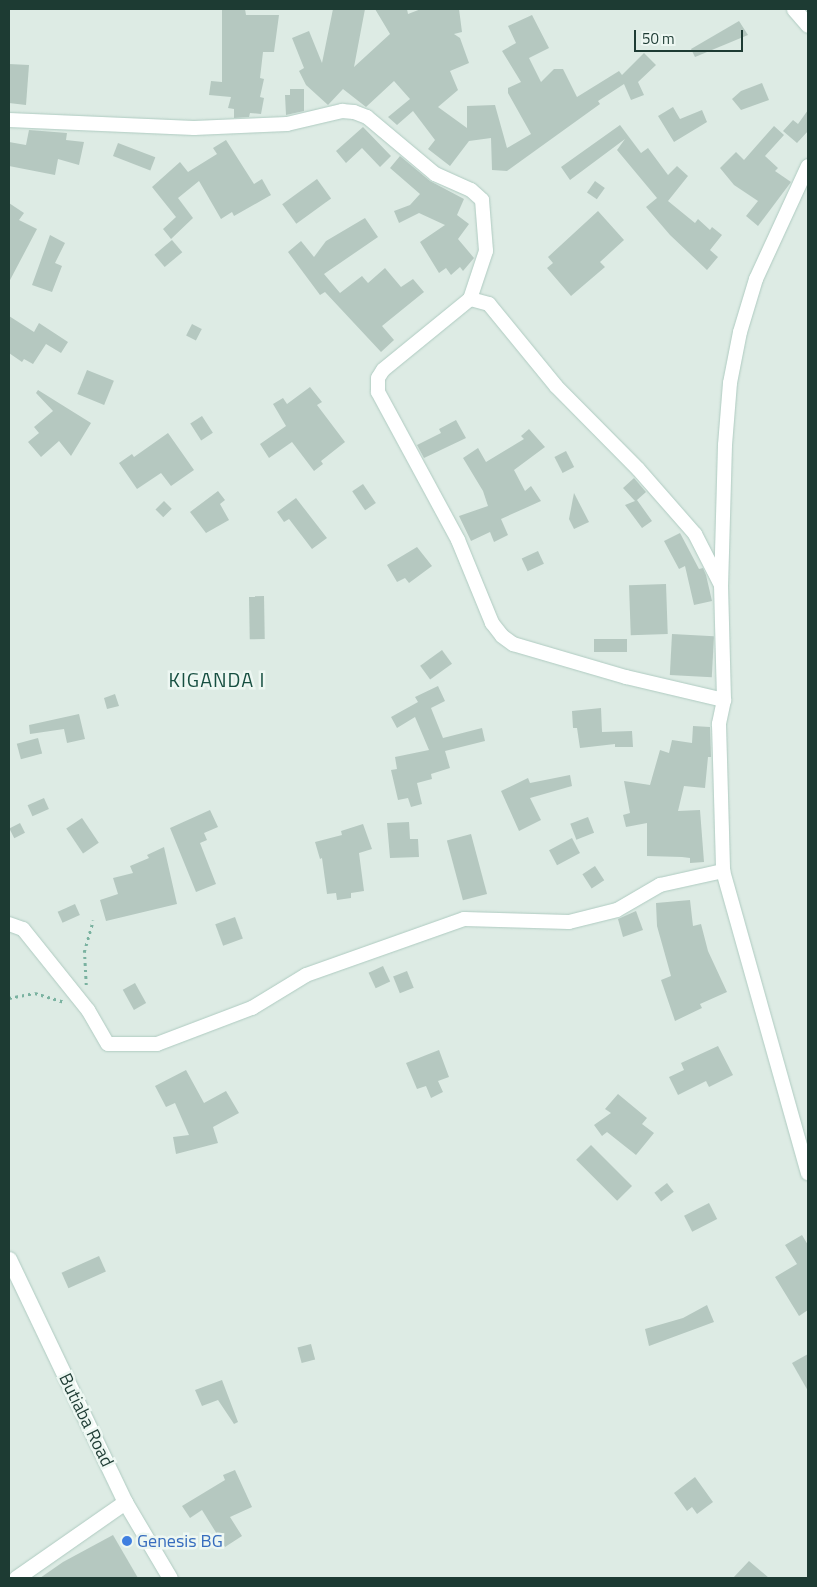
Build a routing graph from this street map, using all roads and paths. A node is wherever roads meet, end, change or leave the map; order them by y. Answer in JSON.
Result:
{"nodes":[{"id":1,"x":794,"y":9,"type":"edge"},
{"id":2,"x":808,"y":25,"type":"edge"},
{"id":3,"x":9,"y":120,"type":"edge"},
{"id":4,"x":808,"y":166,"type":"edge"},
{"id":5,"x":470,"y":299,"type":"junction"},
{"id":6,"x":721,"y":585,"type":"junction"},
{"id":7,"x":724,"y":700,"type":"junction"},
{"id":8,"x":723,"y":870,"type":"junction"},
{"id":9,"x":9,"y":924,"type":"edge"},
{"id":10,"x":808,"y":1173,"type":"edge"},
{"id":11,"x":9,"y":1259,"type":"edge"},
{"id":12,"x":125,"y":1502,"type":"junction"},
{"id":13,"x":16,"y":1578,"type":"edge"},
{"id":14,"x":170,"y":1578,"type":"edge"}],
"edges":[{"from":1,"to":2,"type":"main road"},
{"from":3,"to":5,"type":"street"},
{"from":4,"to":6,"type":"street"},
{"from":5,"to":6,"type":"street"},
{"from":5,"to":7,"type":"street"},
{"from":6,"to":7,"type":"street"},
{"from":7,"to":8,"type":"street"},
{"from":8,"to":9,"type":"street"},
{"from":8,"to":10,"type":"street"},
{"from":11,"to":12,"type":"main road","name":"Butiaba Road"},
{"from":12,"to":13,"type":"main road"},
{"from":12,"to":14,"type":"main road","name":"Butiaba Road"}]}
